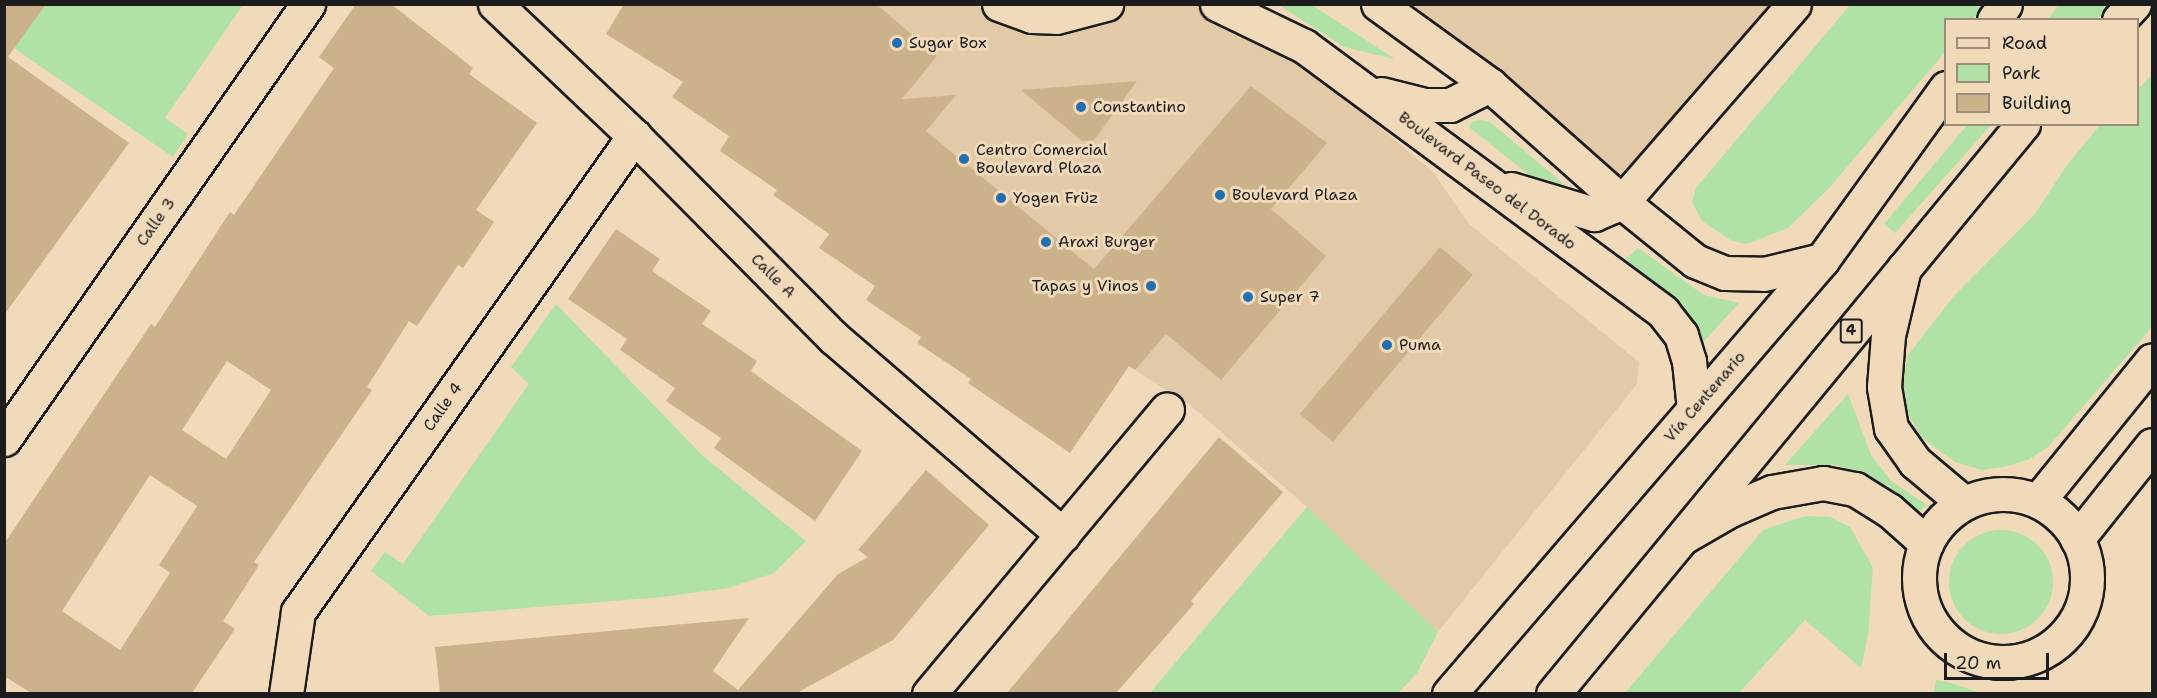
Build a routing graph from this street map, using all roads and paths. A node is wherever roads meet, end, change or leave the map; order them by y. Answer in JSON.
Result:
{"nodes":[{"id":1,"x":308,"y":4,"type":"edge"},
{"id":2,"x":495,"y":4,"type":"edge"},
{"id":3,"x":999,"y":4,"type":"edge"},
{"id":4,"x":1106,"y":4,"type":"edge"},
{"id":5,"x":1217,"y":4,"type":"edge"},
{"id":6,"x":1378,"y":4,"type":"edge"},
{"id":7,"x":1794,"y":4,"type":"edge"},
{"id":8,"x":2005,"y":4,"type":"edge"},
{"id":9,"x":2134,"y":4,"type":"edge"},
{"id":10,"x":1995,"y":18,"type":"edge"},
{"id":11,"x":2121,"y":18,"type":"edge"},
{"id":12,"x":1490,"y":85,"type":"junction"},
{"id":13,"x":1368,"y":91,"type":"junction"},
{"id":14,"x":1944,"y":91,"type":"edge"},
{"id":15,"x":2021,"y":126,"type":"edge"},
{"id":16,"x":634,"y":136,"type":"junction"},
{"id":17,"x":1489,"y":182,"type":"junction"},
{"id":18,"x":1622,"y":202,"type":"junction"},
{"id":19,"x":1822,"y":260,"type":"junction"},
{"id":20,"x":1904,"y":268,"type":"junction"},
{"id":21,"x":2152,"y":360,"type":"edge"},
{"id":22,"x":1167,"y":409,"type":"dead end"},
{"id":23,"x":1694,"y":410,"type":"junction"},
{"id":24,"x":4,"y":439,"type":"edge"},
{"id":25,"x":2152,"y":445,"type":"edge"},
{"id":26,"x":2038,"y":501,"type":"junction"},
{"id":27,"x":1964,"y":503,"type":"junction"},
{"id":28,"x":1063,"y":535,"type":"junction"},
{"id":29,"x":1681,"y":539,"type":"junction"},
{"id":30,"x":2077,"y":539,"type":"junction"},
{"id":31,"x":1926,"y":543,"type":"junction"},
{"id":32,"x":286,"y":693,"type":"edge"},
{"id":33,"x":929,"y":693,"type":"edge"},
{"id":34,"x":1449,"y":693,"type":"edge"},
{"id":35,"x":1553,"y":693,"type":"edge"}],
"edges":[{"from":1,"to":24,"type":"main road","name":"Calle 3"},
{"from":2,"to":16,"type":"main road","name":"Calle A"},
{"from":3,"to":4,"type":"main road"},
{"from":5,"to":13,"type":"main road","name":"Boulevard Paseo del Dorado"},
{"from":6,"to":12,"type":"main road"},
{"from":7,"to":18,"type":"main road"},
{"from":8,"to":10,"type":"main road"},
{"from":9,"to":11,"type":"main road"},
{"from":12,"to":13,"type":"main road"},
{"from":12,"to":18,"type":"main road"},
{"from":13,"to":17,"type":"main road","name":"Boulevard Paseo del Dorado"},
{"from":14,"to":19,"type":"main road","name":"Vía Centenario"},
{"from":15,"to":20,"type":"main road","number":"4"},
{"from":16,"to":28,"type":"main road","name":"Calle A"},
{"from":16,"to":32,"type":"main road","name":"Calle 4"},
{"from":17,"to":18,"type":"main road"},
{"from":17,"to":23,"type":"main road","name":"Boulevard Paseo del Dorado"},
{"from":18,"to":19,"type":"main road"},
{"from":19,"to":23,"type":"main road","name":"Vía Centenario"},
{"from":20,"to":27,"type":"main road"},
{"from":20,"to":29,"type":"main road","number":"4"},
{"from":21,"to":26,"type":"main road"},
{"from":22,"to":28,"type":"main road"},
{"from":23,"to":34,"type":"main road","name":"Vía Centenario"},
{"from":25,"to":30,"type":"main road"},
{"from":26,"to":27,"type":"main road"},
{"from":26,"to":30,"type":"main road"},
{"from":27,"to":31,"type":"main road"},
{"from":28,"to":33,"type":"main road"},
{"from":29,"to":31,"type":"main road"},
{"from":29,"to":35,"type":"main road","number":"4"},
{"from":30,"to":31,"type":"main road"}]}
